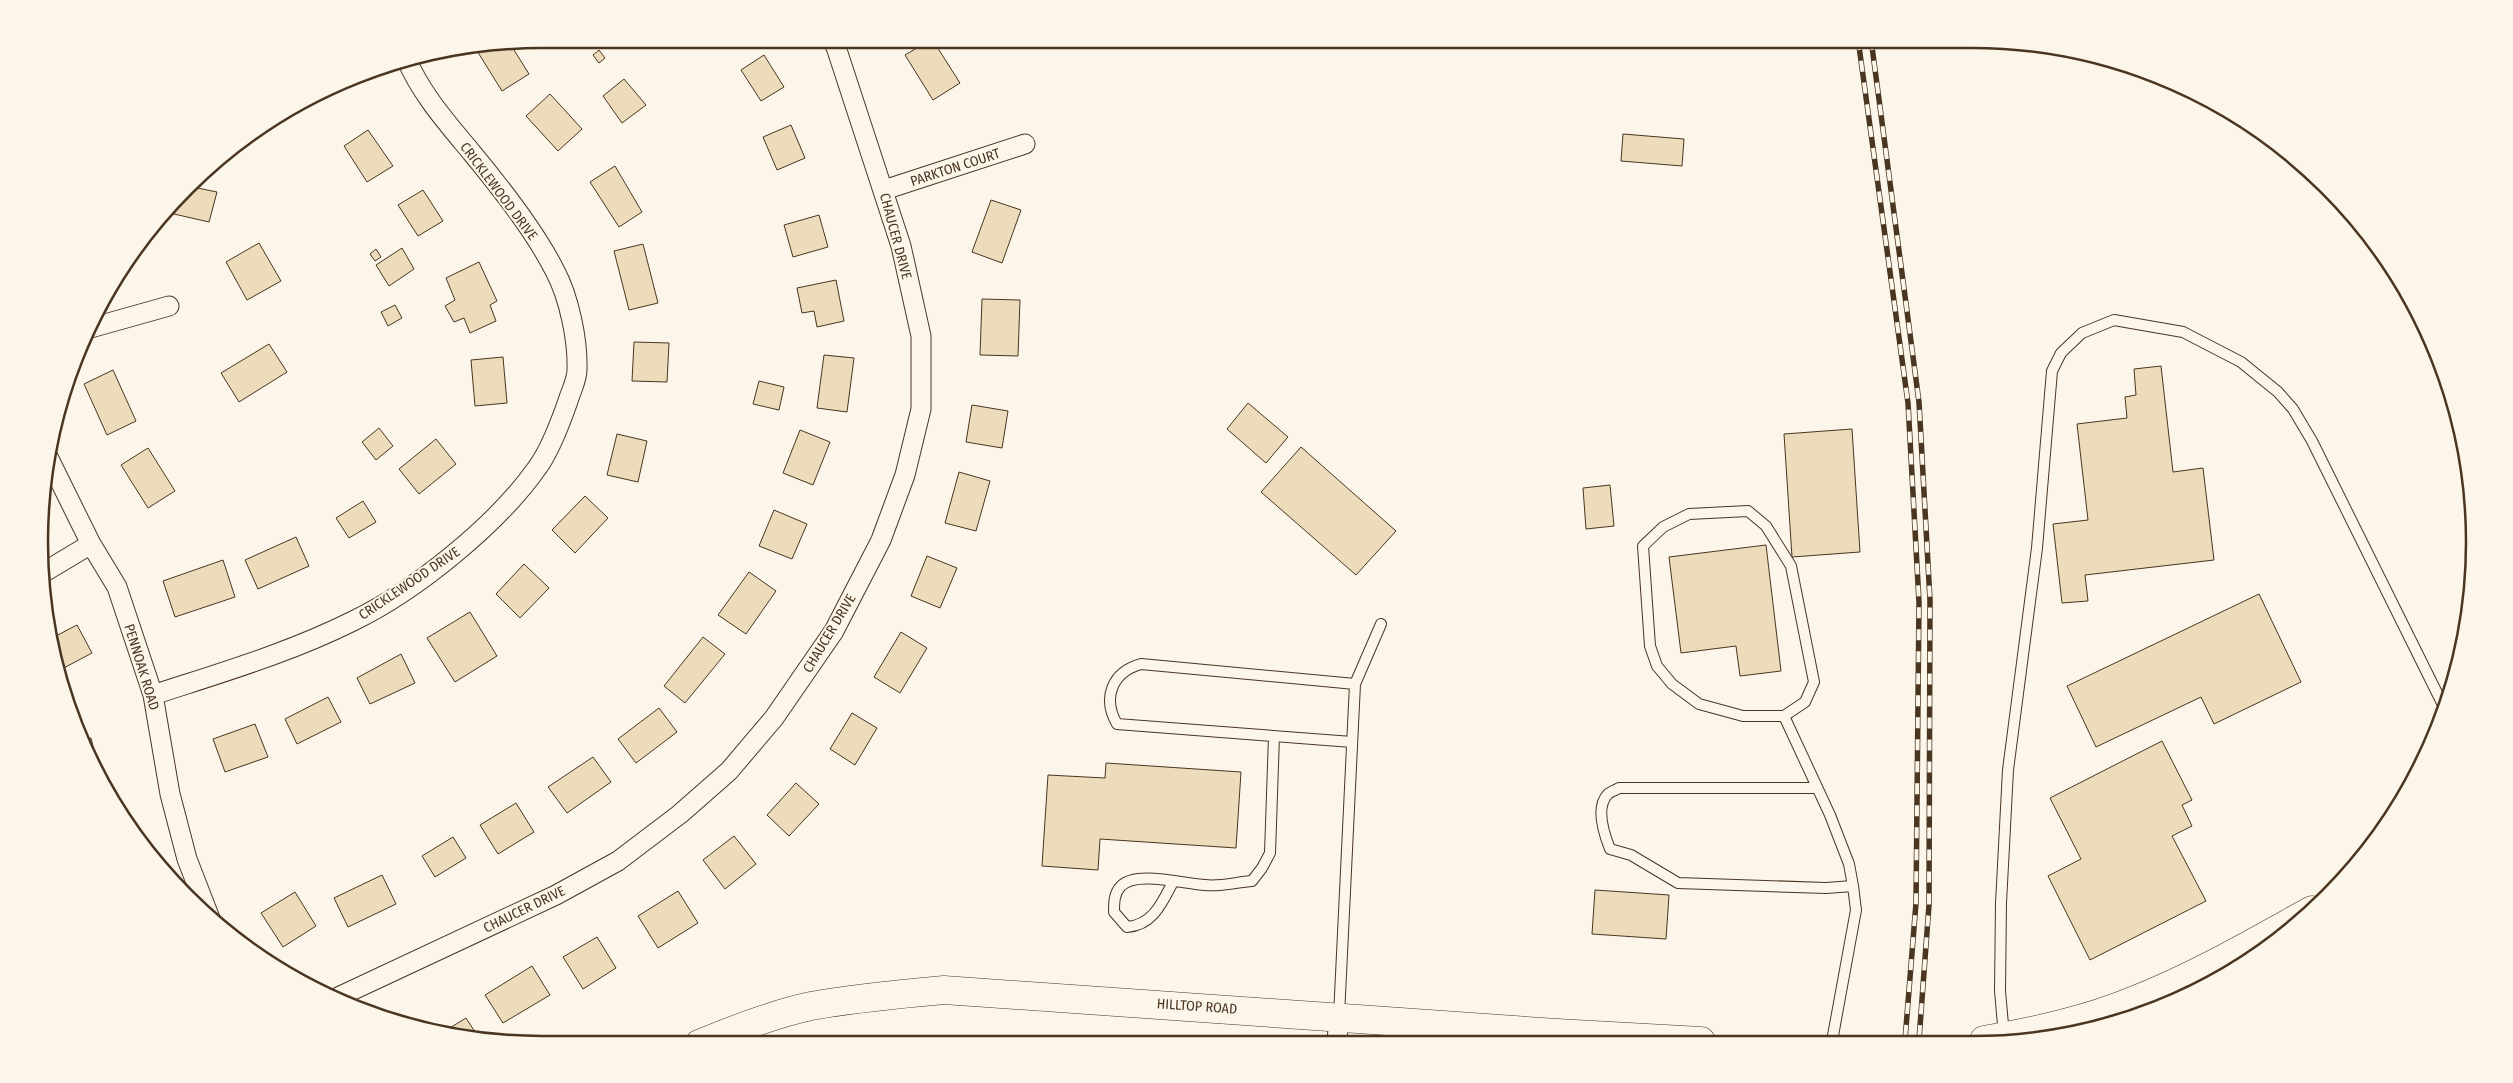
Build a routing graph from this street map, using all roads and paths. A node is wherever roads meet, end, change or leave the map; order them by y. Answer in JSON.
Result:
{"nodes":[{"id":1,"x":836,"y":48,"type":"edge"},
{"id":2,"x":409,"y":65,"type":"edge"},
{"id":3,"x":1025,"y":144,"type":"dead end"},
{"id":4,"x":884,"y":190,"type":"junction"},
{"id":5,"x":169,"y":306,"type":"dead end"},
{"id":6,"x":97,"y":326,"type":"edge"},
{"id":7,"x":53,"y":468,"type":"edge"},
{"id":8,"x":91,"y":544,"type":"junction"},
{"id":9,"x":49,"y":569,"type":"edge"},
{"id":10,"x":1381,"y":624,"type":"dead end"},
{"id":11,"x":1355,"y":684,"type":"junction"},
{"id":12,"x":152,"y":695,"type":"junction"},
{"id":13,"x":2439,"y":699,"type":"edge"},
{"id":14,"x":1784,"y":716,"type":"junction"},
{"id":15,"x":1274,"y":736,"type":"junction"},
{"id":16,"x":1352,"y":742,"type":"junction"},
{"id":17,"x":1815,"y":788,"type":"junction"},
{"id":18,"x":1173,"y":882,"type":"junction"},
{"id":19,"x":1853,"y":886,"type":"junction"},
{"id":20,"x":204,"y":902,"type":"edge"},
{"id":21,"x":2278,"y":928,"type":"edge"},
{"id":22,"x":344,"y":994,"type":"edge"},
{"id":23,"x":2139,"y":1006,"type":"edge"},
{"id":24,"x":2133,"y":1008,"type":"edge"},
{"id":25,"x":1338,"y":1029,"type":"edge"},
{"id":26,"x":2023,"y":1032,"type":"edge"},
{"id":27,"x":1994,"y":1035,"type":"edge"},
{"id":28,"x":721,"y":1036,"type":"edge"},
{"id":29,"x":1612,"y":1036,"type":"edge"},
{"id":30,"x":1833,"y":1036,"type":"edge"}],
"edges":[{"from":1,"to":4,"type":"street","name":"CHAUCER DRIVE"},
{"from":2,"to":12,"type":"street","name":"CRICKLEWOOD DRIVE"},
{"from":3,"to":4,"type":"street","name":"PARKTON COURT"},
{"from":4,"to":22,"type":"street","name":"CHAUCER DRIVE"},
{"from":5,"to":6,"type":"street"},
{"from":7,"to":8,"type":"street","name":"PENNOAK ROAD"},
{"from":8,"to":9,"type":"street"},
{"from":8,"to":12,"type":"street","name":"PENNOAK ROAD"},
{"from":10,"to":11,"type":"lane"},
{"from":11,"to":15,"type":"lane"},
{"from":11,"to":16,"type":"lane"},
{"from":12,"to":20,"type":"street","name":"PENNOAK ROAD"},
{"from":13,"to":27,"type":"lane"},
{"from":14,"to":14,"type":"lane"},
{"from":14,"to":17,"type":"lane"},
{"from":15,"to":16,"type":"lane"},
{"from":15,"to":18,"type":"lane"},
{"from":16,"to":25,"type":"lane"},
{"from":17,"to":19,"type":"lane"},
{"from":17,"to":19,"type":"lane"},
{"from":18,"to":18,"type":"lane"},
{"from":19,"to":30,"type":"lane"},
{"from":21,"to":23,"type":"main road"},
{"from":24,"to":26,"type":"main road"},
{"from":25,"to":28,"type":"main road","name":"HILLTOP ROAD"},
{"from":25,"to":29,"type":"main road","name":"HILLTOP ROAD"}]}
